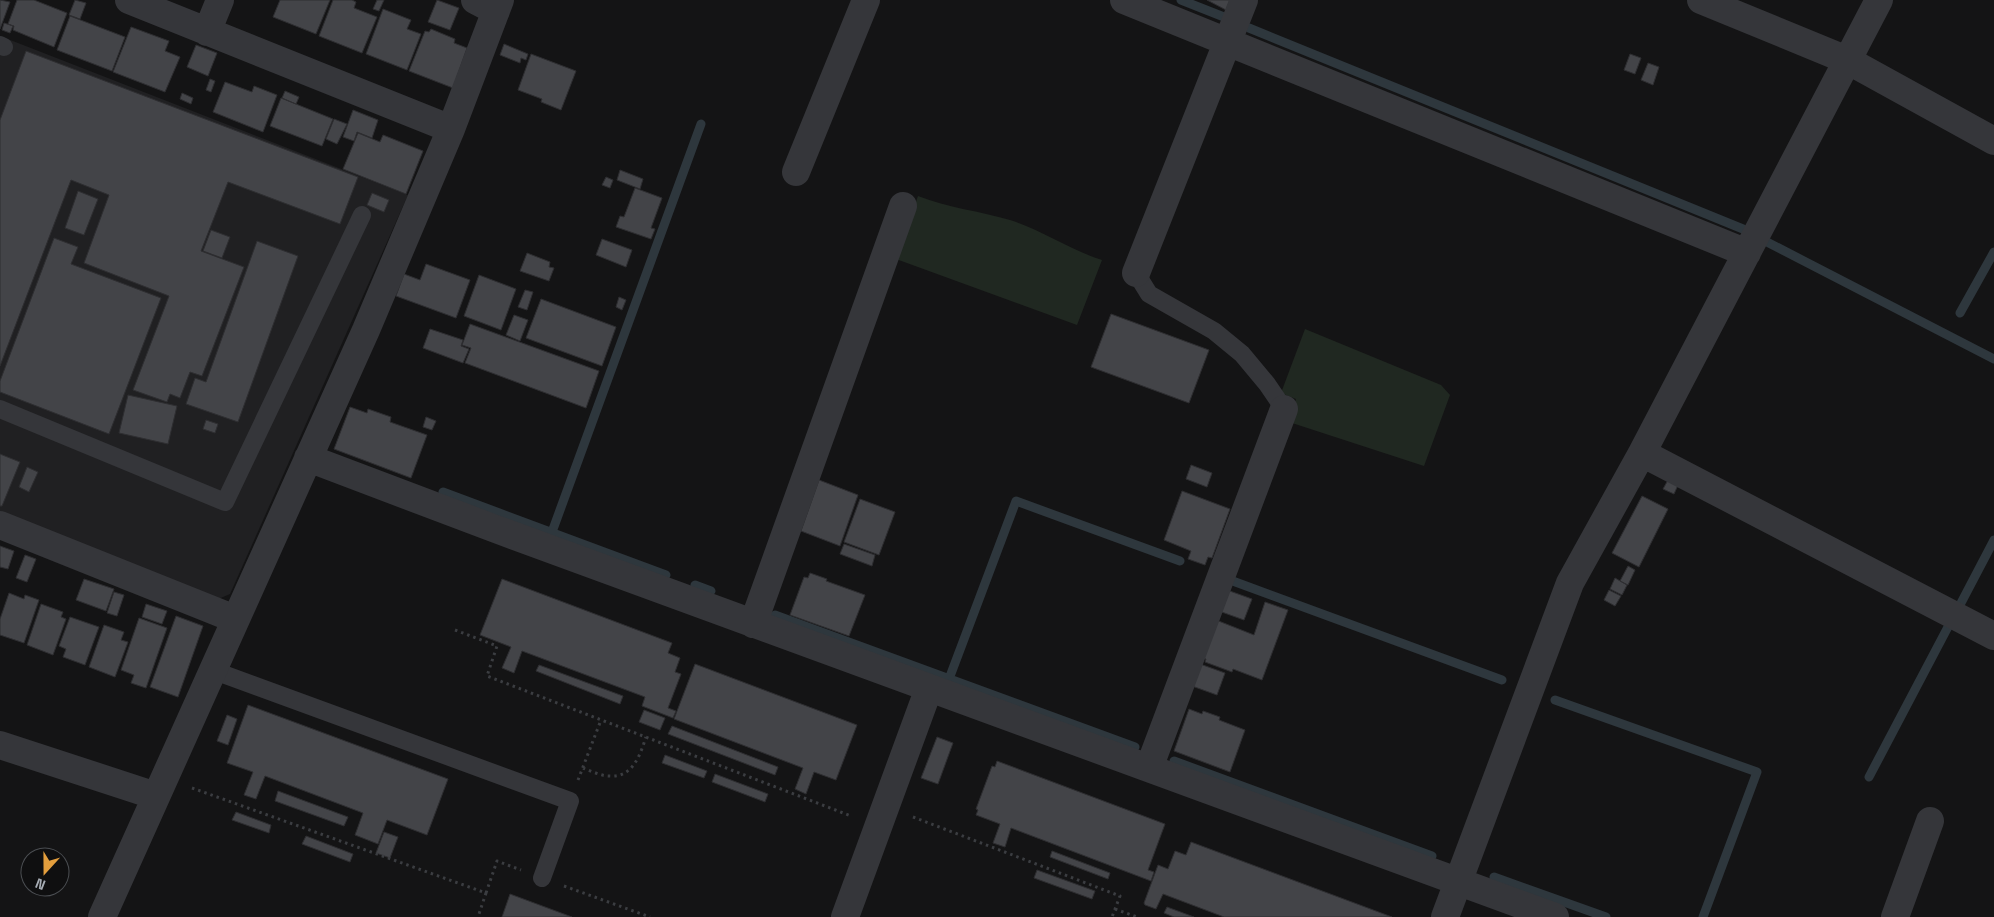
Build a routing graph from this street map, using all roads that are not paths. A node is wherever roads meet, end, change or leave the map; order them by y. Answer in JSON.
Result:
{"nodes":[{"id":1,"x":129,"y":0,"type":"edge"},
{"id":2,"x":220,"y":0,"type":"edge"},
{"id":3,"x":866,"y":0,"type":"edge"},
{"id":4,"x":1124,"y":0,"type":"edge"},
{"id":5,"x":1244,"y":0,"type":"edge"},
{"id":6,"x":1701,"y":0,"type":"edge"},
{"id":7,"x":1879,"y":0,"type":"edge"},
{"id":8,"x":490,"y":4,"type":"edge"},
{"id":9,"x":206,"y":32,"type":"junction"},
{"id":10,"x":1227,"y":42,"type":"junction"},
{"id":11,"x":1847,"y":60,"type":"junction"},
{"id":12,"x":451,"y":129,"type":"junction"},
{"id":13,"x":1994,"y":141,"type":"edge"},
{"id":14,"x":796,"y":172,"type":"dead end"},
{"id":15,"x":903,"y":206,"type":"dead end"},
{"id":16,"x":362,"y":215,"type":"dead end"},
{"id":17,"x":1747,"y":253,"type":"junction"},
{"id":18,"x":1136,"y":273,"type":"joint"},
{"id":19,"x":0,"y":409,"type":"edge"},
{"id":20,"x":1284,"y":409,"type":"joint"},
{"id":21,"x":1642,"y":453,"type":"junction"},
{"id":22,"x":308,"y":458,"type":"junction"},
{"id":23,"x":0,"y":525,"type":"edge"},
{"id":24,"x":235,"y":619,"type":"junction"},
{"id":25,"x":753,"y":624,"type":"junction"},
{"id":26,"x":1994,"y":636,"type":"edge"},
{"id":27,"x":212,"y":670,"type":"junction"},
{"id":28,"x":929,"y":688,"type":"junction"},
{"id":29,"x":0,"y":745,"type":"edge"},
{"id":30,"x":1149,"y":768,"type":"junction"},
{"id":31,"x":160,"y":787,"type":"junction"},
{"id":32,"x":1930,"y":821,"type":"dead end"},
{"id":33,"x":542,"y":878,"type":"dead end"},
{"id":34,"x":1458,"y":882,"type":"junction"},
{"id":35,"x":102,"y":917,"type":"edge"},
{"id":36,"x":845,"y":917,"type":"edge"},
{"id":37,"x":1445,"y":917,"type":"edge"},
{"id":38,"x":1555,"y":917,"type":"edge"},
{"id":39,"x":1895,"y":917,"type":"edge"}],
"edges":[{"from":1,"to":9,"type":"street"},
{"from":2,"to":9,"type":"street"},
{"from":3,"to":14,"type":"street"},
{"from":4,"to":10,"type":"street"},
{"from":5,"to":10,"type":"street"},
{"from":6,"to":11,"type":"street"},
{"from":7,"to":11,"type":"street"},
{"from":8,"to":12,"type":"street"},
{"from":9,"to":12,"type":"street"},
{"from":10,"to":17,"type":"street"},
{"from":10,"to":18,"type":"street"},
{"from":11,"to":13,"type":"street"},
{"from":11,"to":17,"type":"street"},
{"from":12,"to":22,"type":"street"},
{"from":15,"to":25,"type":"street"},
{"from":16,"to":19,"type":"lane"},
{"from":17,"to":21,"type":"street"},
{"from":18,"to":20,"type":"lane"},
{"from":20,"to":30,"type":"street"},
{"from":21,"to":26,"type":"street"},
{"from":21,"to":34,"type":"street"},
{"from":22,"to":24,"type":"street"},
{"from":22,"to":25,"type":"street"},
{"from":23,"to":24,"type":"street"},
{"from":24,"to":27,"type":"street"},
{"from":25,"to":28,"type":"street"},
{"from":27,"to":31,"type":"street"},
{"from":27,"to":33,"type":"lane"},
{"from":28,"to":30,"type":"street"},
{"from":28,"to":36,"type":"street"},
{"from":29,"to":31,"type":"street"},
{"from":30,"to":34,"type":"street"},
{"from":31,"to":35,"type":"street"},
{"from":32,"to":39,"type":"street"},
{"from":34,"to":37,"type":"street"},
{"from":34,"to":38,"type":"street"}]}
